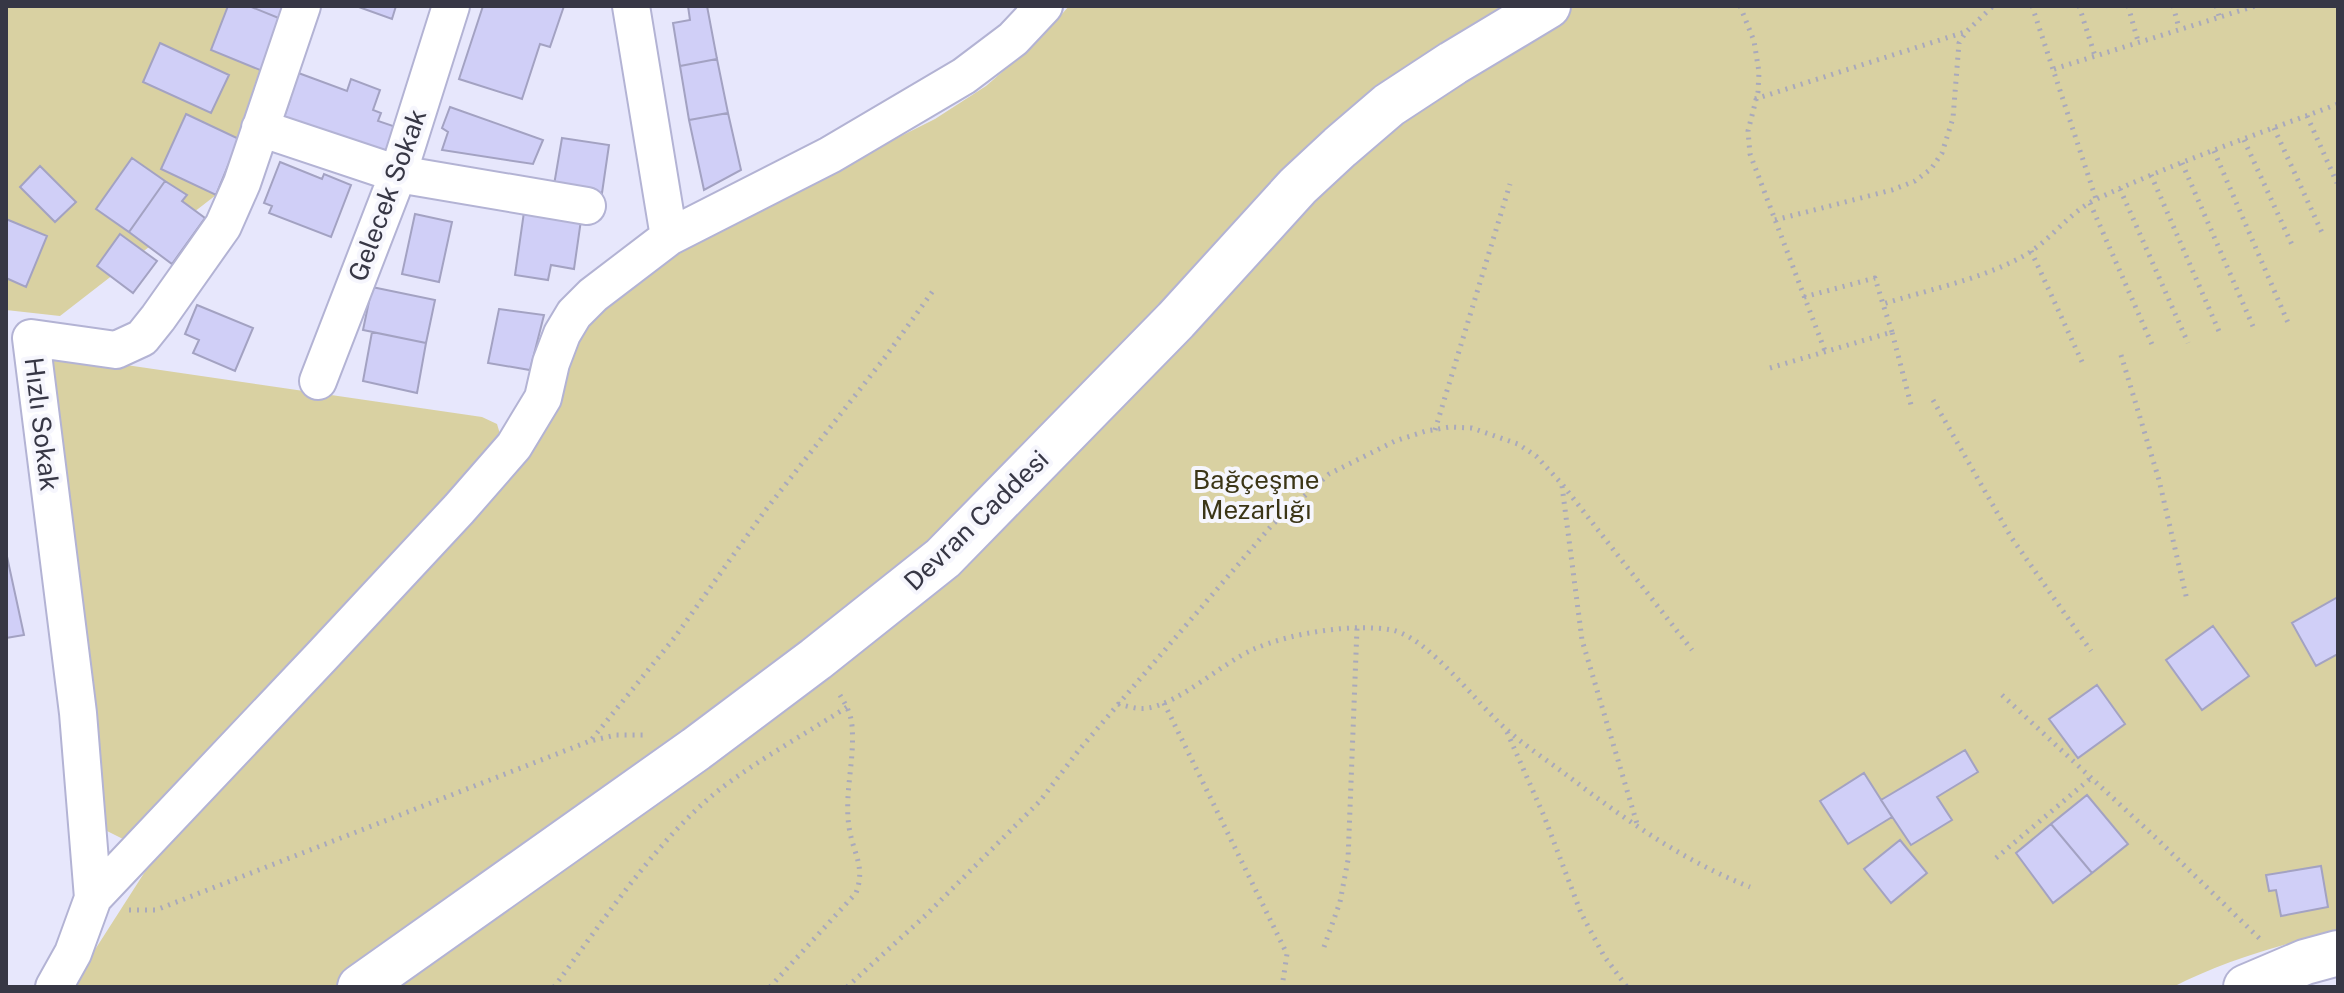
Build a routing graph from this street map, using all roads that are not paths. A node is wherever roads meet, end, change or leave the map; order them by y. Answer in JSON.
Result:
{"nodes":[{"id":1,"x":302,"y":6,"type":"edge"},
{"id":2,"x":451,"y":6,"type":"edge"},
{"id":3,"x":631,"y":6,"type":"edge"},
{"id":4,"x":1044,"y":6,"type":"edge"},
{"id":5,"x":1548,"y":6,"type":"edge"},
{"id":6,"x":260,"y":128,"type":"junction"},
{"id":7,"x":398,"y":174,"type":"junction"},
{"id":8,"x":587,"y":206,"type":"dead end"},
{"id":9,"x":669,"y":237,"type":"junction"},
{"id":10,"x":318,"y":381,"type":"dead end"},
{"id":11,"x":93,"y":898,"type":"junction"},
{"id":12,"x":2338,"y":953,"type":"edge"},
{"id":13,"x":54,"y":987,"type":"edge"},
{"id":14,"x":360,"y":987,"type":"edge"},
{"id":15,"x":2246,"y":987,"type":"edge"}],
"edges":[{"from":1,"to":6,"type":"street","name":"Hızlı Sokak"},
{"from":2,"to":7,"type":"street","name":"Gelecek Sokak"},
{"from":3,"to":9,"type":"street"},
{"from":4,"to":9,"type":"street"},
{"from":5,"to":14,"type":"main road","name":"Devran Caddesi"},
{"from":6,"to":7,"type":"street"},
{"from":6,"to":11,"type":"street","name":"Hızlı Sokak"},
{"from":7,"to":8,"type":"street"},
{"from":7,"to":10,"type":"street","name":"Gelecek Sokak"},
{"from":9,"to":11,"type":"street"},
{"from":11,"to":13,"type":"street","name":"Hızlı Sokak"},
{"from":12,"to":15,"type":"main road"}]}
